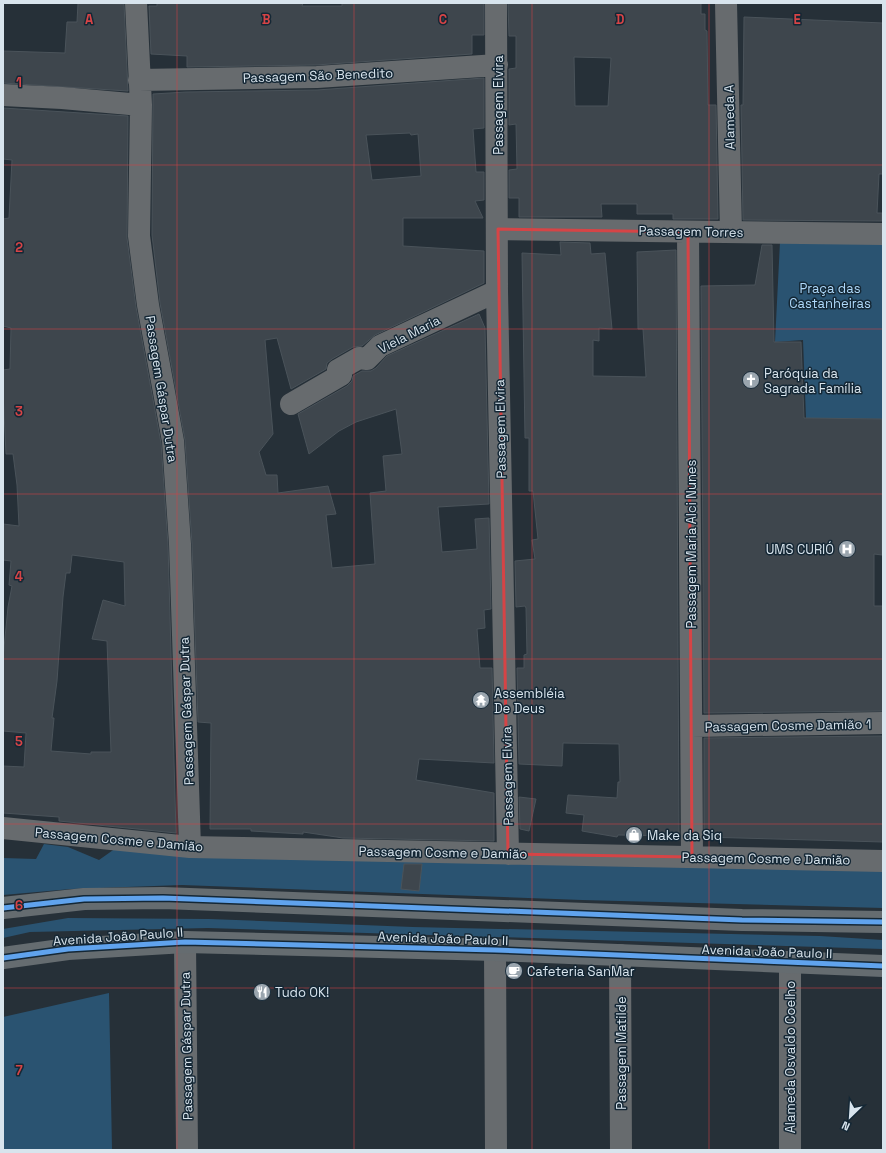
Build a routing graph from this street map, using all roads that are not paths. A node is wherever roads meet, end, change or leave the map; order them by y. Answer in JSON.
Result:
{"nodes":[{"id":1,"x":136,"y":3,"type":"edge"},
{"id":2,"x":496,"y":3,"type":"edge"},
{"id":3,"x":726,"y":3,"type":"edge"},
{"id":4,"x":497,"y":65,"type":"junction"},
{"id":5,"x":139,"y":80,"type":"junction"},
{"id":6,"x":3,"y":95,"type":"edge"},
{"id":7,"x":141,"y":105,"type":"junction"},
{"id":8,"x":498,"y":228,"type":"junction"},
{"id":9,"x":688,"y":232,"type":"junction"},
{"id":10,"x":731,"y":232,"type":"junction"},
{"id":11,"x":883,"y":234,"type":"edge"},
{"id":12,"x":497,"y":291,"type":"junction"},
{"id":13,"x":291,"y":404,"type":"dead end"},
{"id":14,"x":883,"y":723,"type":"edge"},
{"id":15,"x":692,"y":726,"type":"junction"},
{"id":16,"x":3,"y":828,"type":"edge"},
{"id":17,"x":190,"y":847,"type":"junction"},
{"id":18,"x":508,"y":854,"type":"junction"},
{"id":19,"x":692,"y":857,"type":"junction"},
{"id":20,"x":883,"y":861,"type":"edge"},
{"id":21,"x":3,"y":908,"type":"edge"},
{"id":22,"x":883,"y":922,"type":"edge"},
{"id":23,"x":185,"y":942,"type":"junction"},
{"id":24,"x":495,"y":950,"type":"junction"},
{"id":25,"x":620,"y":955,"type":"junction"},
{"id":26,"x":3,"y":958,"type":"edge"},
{"id":27,"x":790,"y":963,"type":"junction"},
{"id":28,"x":883,"y":966,"type":"edge"},
{"id":29,"x":187,"y":1150,"type":"edge"},
{"id":30,"x":496,"y":1150,"type":"edge"},
{"id":31,"x":621,"y":1150,"type":"edge"},
{"id":32,"x":790,"y":1150,"type":"edge"}],
"edges":[{"from":1,"to":5,"type":"street","name":"Passagem Gáspar Dutra"},
{"from":2,"to":4,"type":"street","name":"Passagem Elvira"},
{"from":3,"to":10,"type":"street","name":"Alameda A"},
{"from":4,"to":5,"type":"street","name":"Passagem São Benedito"},
{"from":4,"to":8,"type":"street","name":"Passagem Elvira"},
{"from":5,"to":7,"type":"street","name":"Passagem Gáspar Dutra"},
{"from":6,"to":7,"type":"street"},
{"from":7,"to":17,"type":"street","name":"Passagem Gáspar Dutra"},
{"from":8,"to":9,"type":"street","name":"Passagem Torres"},
{"from":8,"to":12,"type":"street","name":"Passagem Elvira"},
{"from":9,"to":10,"type":"street","name":"Passagem Torres"},
{"from":9,"to":15,"type":"street","name":"Passagem Maria Alci Nunes"},
{"from":10,"to":11,"type":"street","name":"Passagem Torres"},
{"from":12,"to":13,"type":"street","name":"Viela Maria"},
{"from":12,"to":18,"type":"street","name":"Passagem Elvira"},
{"from":14,"to":15,"type":"street","name":"Passagem Cosme Damião 1"},
{"from":15,"to":19,"type":"street","name":"Passagem Maria Alci Nunes"},
{"from":16,"to":17,"type":"street","name":"Passagem Cosme e Damião"},
{"from":17,"to":18,"type":"street","name":"Passagem Cosme e Damião"},
{"from":18,"to":19,"type":"street","name":"Passagem Cosme e Damião"},
{"from":19,"to":20,"type":"street","name":"Passagem Cosme e Damião"},
{"from":21,"to":22,"type":"main road"},
{"from":23,"to":24,"type":"main road","name":"Avenida João Paulo II"},
{"from":23,"to":26,"type":"main road","name":"Avenida João Paulo II"},
{"from":23,"to":29,"type":"street","name":"Passagem Gáspar Dutra"},
{"from":24,"to":25,"type":"main road","name":"Avenida João Paulo II"},
{"from":24,"to":30,"type":"street"},
{"from":25,"to":27,"type":"main road","name":"Avenida João Paulo II"},
{"from":25,"to":31,"type":"street","name":"Passagem Matilde"},
{"from":27,"to":28,"type":"main road","name":"Avenida João Paulo II"},
{"from":27,"to":32,"type":"street","name":"Alameda Osvaldo Coelho"}]}
